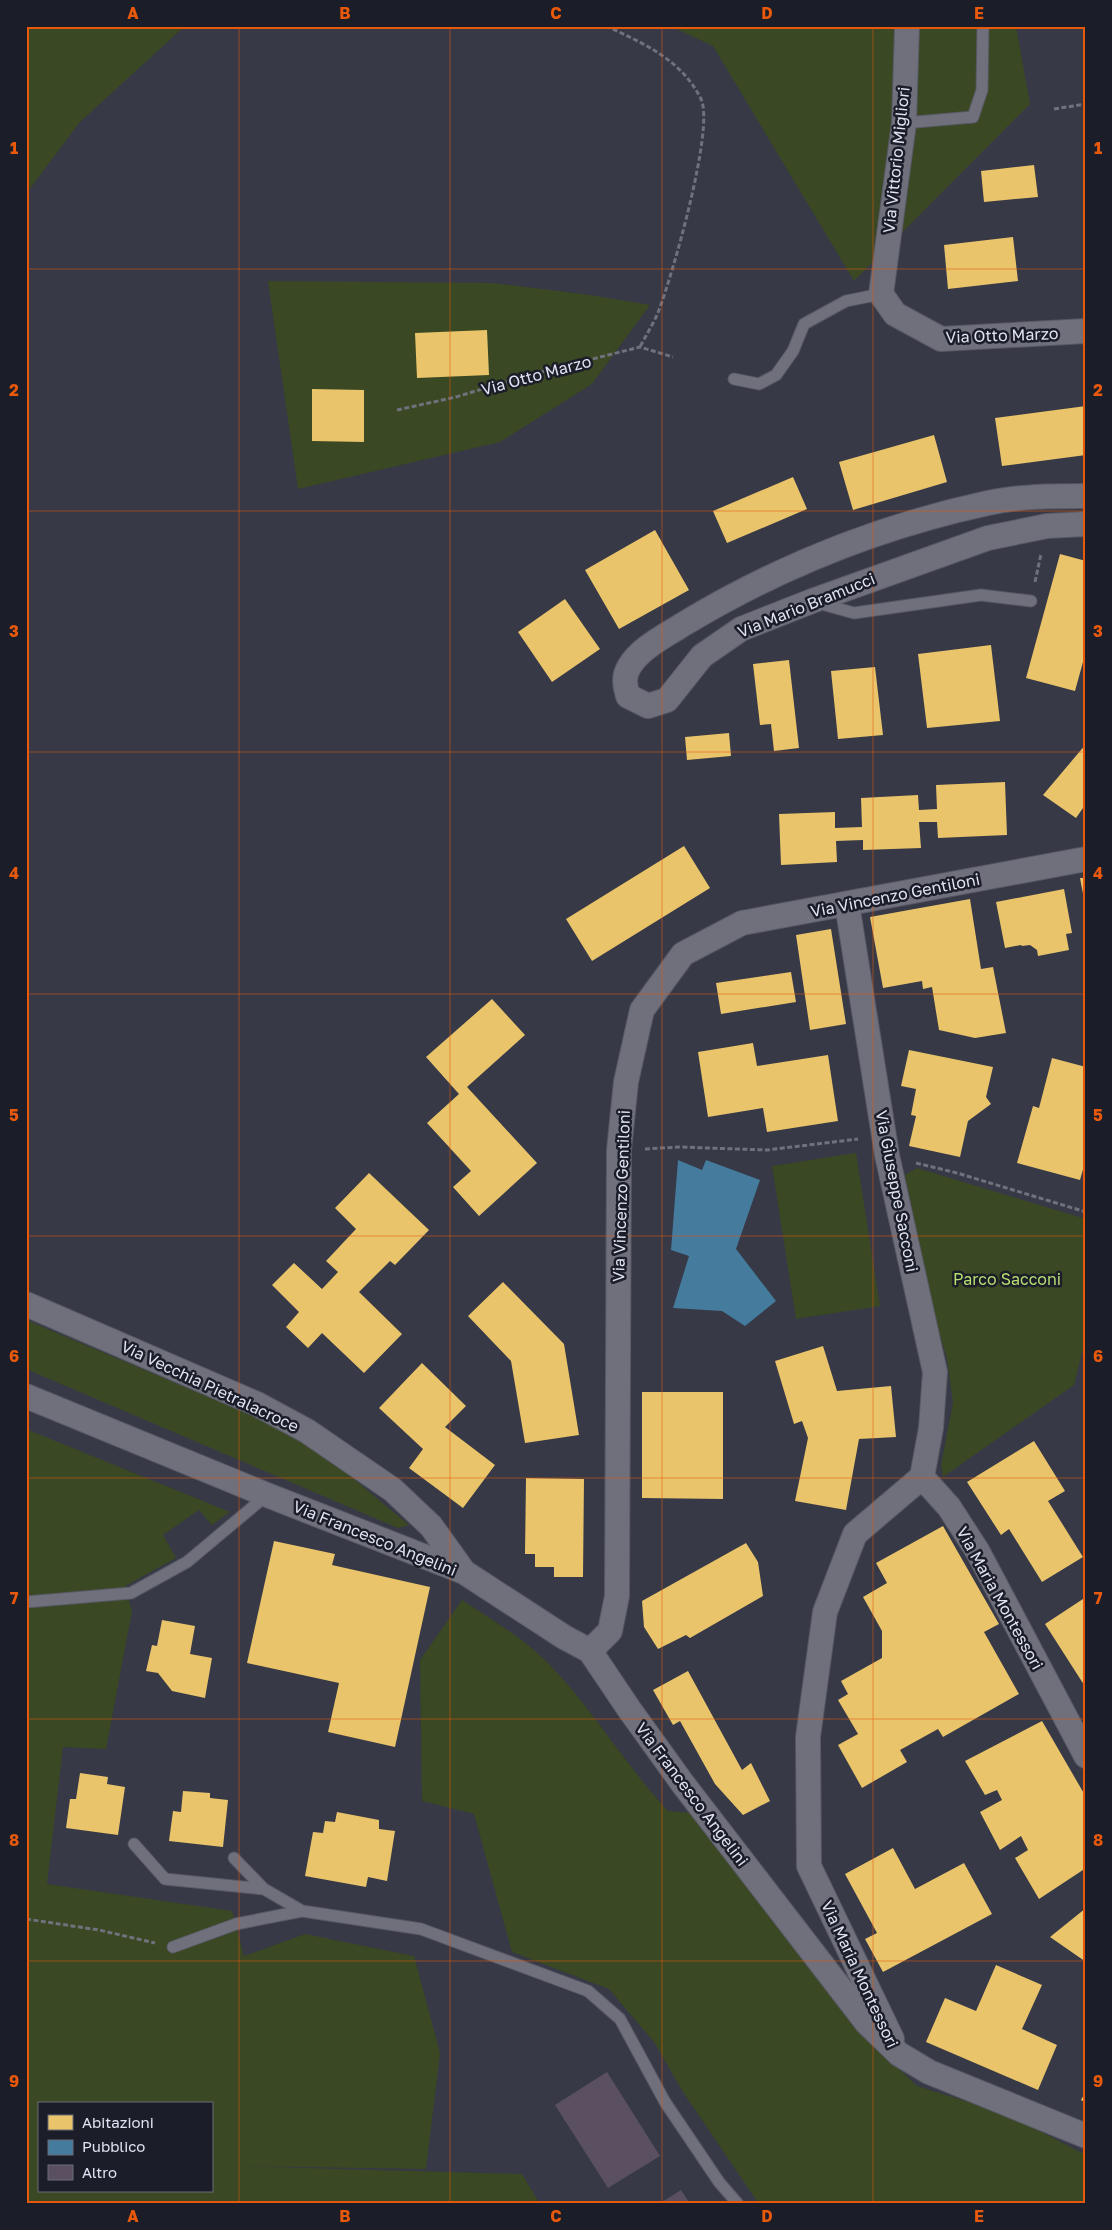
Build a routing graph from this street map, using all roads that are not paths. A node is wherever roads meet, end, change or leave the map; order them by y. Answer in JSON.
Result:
{"nodes":[{"id":1,"x":907,"y":26,"type":"edge"},
{"id":2,"x":983,"y":26,"type":"edge"},
{"id":3,"x":904,"y":123,"type":"junction"},
{"id":4,"x":881,"y":294,"type":"junction"},
{"id":5,"x":1086,"y":331,"type":"edge"},
{"id":6,"x":734,"y":379,"type":"dead end"},
{"id":7,"x":1086,"y":496,"type":"edge"},
{"id":8,"x":1086,"y":524,"type":"edge"},
{"id":9,"x":812,"y":601,"type":"junction"},
{"id":10,"x":1031,"y":601,"type":"road end"},
{"id":11,"x":1086,"y":859,"type":"edge"},
{"id":12,"x":847,"y":904,"type":"junction"},
{"id":13,"x":26,"y":1304,"type":"edge"},
{"id":14,"x":26,"y":1396,"type":"edge"},
{"id":15,"x":922,"y":1477,"type":"junction"},
{"id":16,"x":267,"y":1495,"type":"junction"},
{"id":17,"x":464,"y":1572,"type":"junction"},
{"id":18,"x":26,"y":1602,"type":"edge"},
{"id":19,"x":590,"y":1651,"type":"junction"},
{"id":20,"x":1086,"y":1756,"type":"edge"},
{"id":21,"x":134,"y":1844,"type":"dead end"},
{"id":22,"x":234,"y":1858,"type":"dead end"},
{"id":23,"x":264,"y":1889,"type":"junction"},
{"id":24,"x":302,"y":1911,"type":"junction"},
{"id":25,"x":173,"y":1947,"type":"road end"},
{"id":26,"x":899,"y":2054,"type":"junction"},
{"id":27,"x":1086,"y":2136,"type":"edge"},
{"id":28,"x":738,"y":2204,"type":"edge"}],
"edges":[{"from":1,"to":3,"type":"street","name":"Via Vittorio Migliori"},
{"from":2,"to":3,"type":"lane"},
{"from":3,"to":4,"type":"street","name":"Via Vittorio Migliori"},
{"from":4,"to":5,"type":"street","name":"Via Otto Marzo"},
{"from":4,"to":6,"type":"lane"},
{"from":7,"to":9,"type":"street","name":"Via Mario Bramucci"},
{"from":8,"to":9,"type":"street","name":"Via Mario Bramucci"},
{"from":9,"to":10,"type":"lane"},
{"from":11,"to":12,"type":"street","name":"Via Vincenzo Gentiloni"},
{"from":12,"to":15,"type":"street","name":"Via Giuseppe Sacconi"},
{"from":12,"to":19,"type":"street","name":"Via Vincenzo Gentiloni"},
{"from":13,"to":17,"type":"street","name":"Via Vecchia Pietralacroce"},
{"from":14,"to":16,"type":"street","name":"Via Francesco Angelini"},
{"from":15,"to":20,"type":"street","name":"Via Maria Montessori"},
{"from":15,"to":26,"type":"street","name":"Via Maria Montessori"},
{"from":16,"to":17,"type":"street","name":"Via Francesco Angelini"},
{"from":16,"to":18,"type":"lane"},
{"from":17,"to":19,"type":"street","name":"Via Francesco Angelini"},
{"from":19,"to":26,"type":"street","name":"Via Francesco Angelini"},
{"from":21,"to":23,"type":"lane"},
{"from":22,"to":23,"type":"lane"},
{"from":23,"to":24,"type":"lane"},
{"from":24,"to":25,"type":"lane"},
{"from":24,"to":28,"type":"lane"},
{"from":26,"to":27,"type":"street","name":"Via Francesco Angelini"}]}
